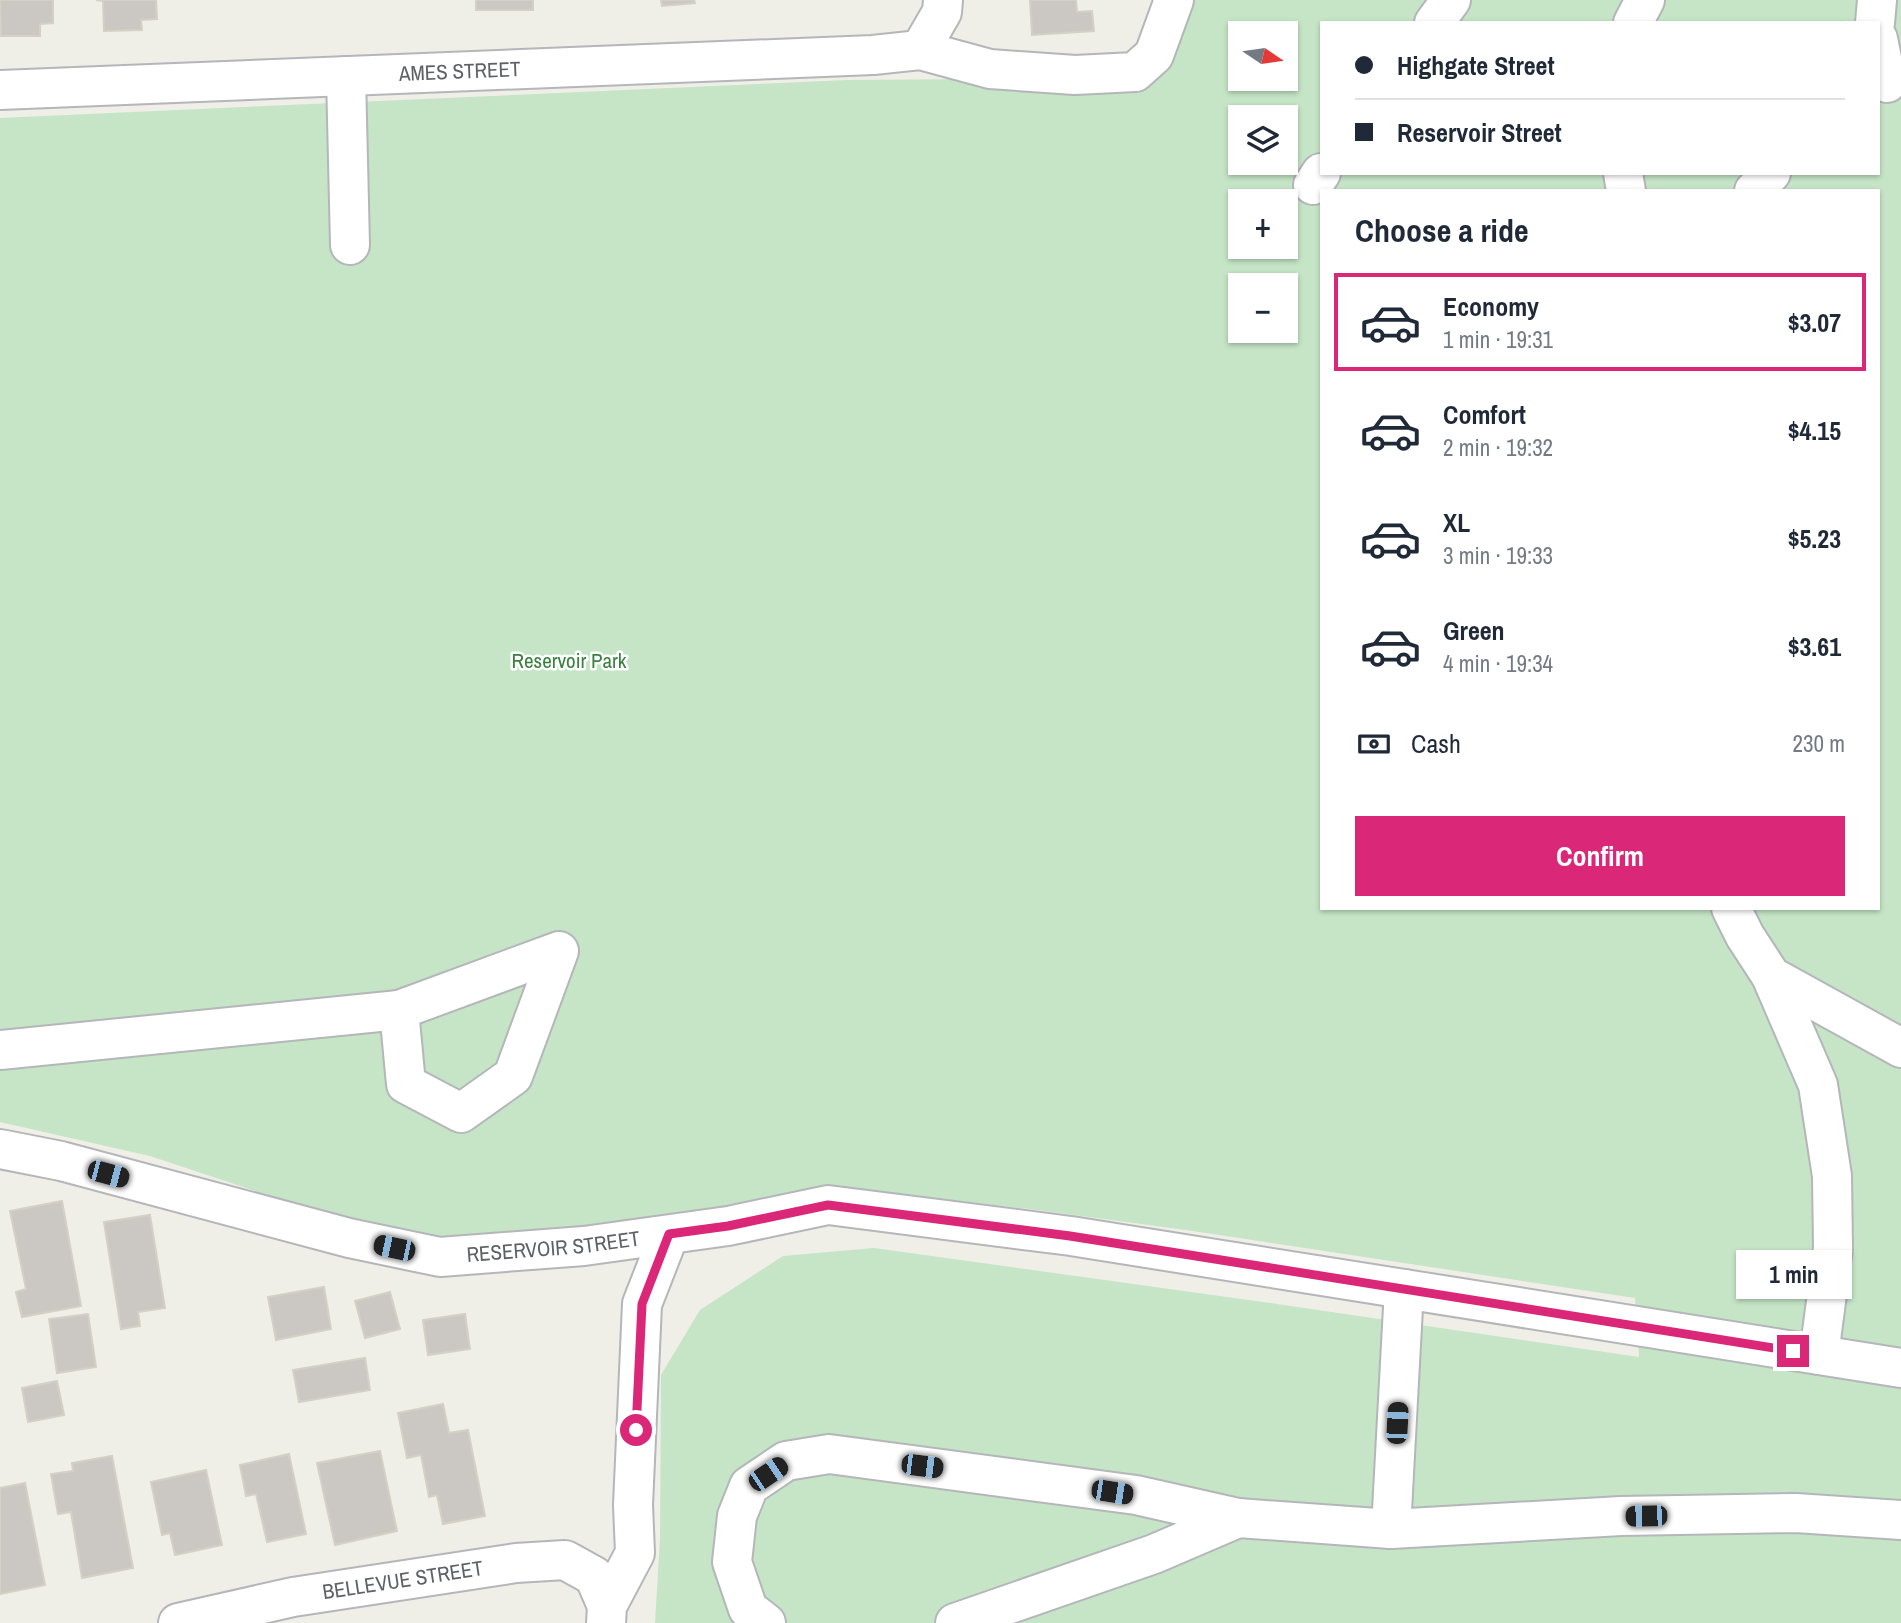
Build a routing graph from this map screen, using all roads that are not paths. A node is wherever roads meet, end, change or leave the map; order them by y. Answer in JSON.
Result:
{"nodes":[{"id":1,"x":943,"y":0,"type":"edge"},
{"id":2,"x":1174,"y":0,"type":"edge"},
{"id":3,"x":1451,"y":0,"type":"edge"},
{"id":4,"x":1645,"y":0,"type":"edge"},
{"id":5,"x":1877,"y":0,"type":"edge"},
{"id":6,"x":1435,"y":21,"type":"edge"},
{"id":7,"x":1634,"y":21,"type":"edge"},
{"id":8,"x":1875,"y":21,"type":"edge"},
{"id":9,"x":1880,"y":47,"type":"edge"},
{"id":10,"x":920,"y":50,"type":"junction"},
{"id":11,"x":346,"y":76,"type":"junction"},
{"id":12,"x":1889,"y":83,"type":"edge"},
{"id":13,"x":0,"y":90,"type":"edge"},
{"id":14,"x":1769,"y":175,"type":"edge"},
{"id":15,"x":1756,"y":189,"type":"edge"},
{"id":16,"x":350,"y":245,"type":"dead end"},
{"id":17,"x":1732,"y":910,"type":"edge"},
{"id":18,"x":1772,"y":976,"type":"junction"},
{"id":19,"x":399,"y":1010,"type":"junction"},
{"id":20,"x":1901,"y":1048,"type":"edge"},
{"id":21,"x":0,"y":1050,"type":"edge"},
{"id":22,"x":0,"y":1149,"type":"edge"},
{"id":23,"x":669,"y":1234,"type":"junction"},
{"id":24,"x":1404,"y":1289,"type":"junction"},
{"id":25,"x":1819,"y":1355,"type":"junction"},
{"id":26,"x":1901,"y":1368,"type":"edge"},
{"id":27,"x":1238,"y":1518,"type":"junction"},
{"id":28,"x":1901,"y":1520,"type":"edge"},
{"id":29,"x":1391,"y":1529,"type":"junction"},
{"id":30,"x":1050,"y":1606,"type":"edge"},
{"id":31,"x":607,"y":1614,"type":"edge"},
{"id":32,"x":178,"y":1623,"type":"edge"},
{"id":33,"x":766,"y":1623,"type":"edge"},
{"id":34,"x":955,"y":1623,"type":"edge"}],
"edges":[{"from":1,"to":10,"type":"street"},
{"from":2,"to":10,"type":"street"},
{"from":3,"to":6,"type":"street"},
{"from":4,"to":7,"type":"street"},
{"from":5,"to":8,"type":"street"},
{"from":9,"to":12,"type":"street"},
{"from":10,"to":11,"type":"street","name":"AMES STREET"},
{"from":11,"to":13,"type":"street","name":"AMES STREET"},
{"from":11,"to":16,"type":"street"},
{"from":14,"to":15,"type":"street"},
{"from":17,"to":18,"type":"street"},
{"from":18,"to":20,"type":"street"},
{"from":18,"to":25,"type":"street"},
{"from":19,"to":19,"type":"street"},
{"from":19,"to":21,"type":"street"},
{"from":22,"to":23,"type":"street","name":"RESERVOIR STREET"},
{"from":23,"to":24,"type":"street","name":"RESERVOIR STREET"},
{"from":23,"to":31,"type":"street"},
{"from":24,"to":25,"type":"street","name":"RESERVOIR STREET"},
{"from":24,"to":29,"type":"street"},
{"from":25,"to":26,"type":"street","name":"RESERVOIR STREET"},
{"from":27,"to":29,"type":"street"},
{"from":27,"to":30,"type":"street"},
{"from":27,"to":33,"type":"street"},
{"from":28,"to":29,"type":"street"},
{"from":30,"to":34,"type":"street"},
{"from":31,"to":32,"type":"street","name":"BELLEVUE STREET"}]}
